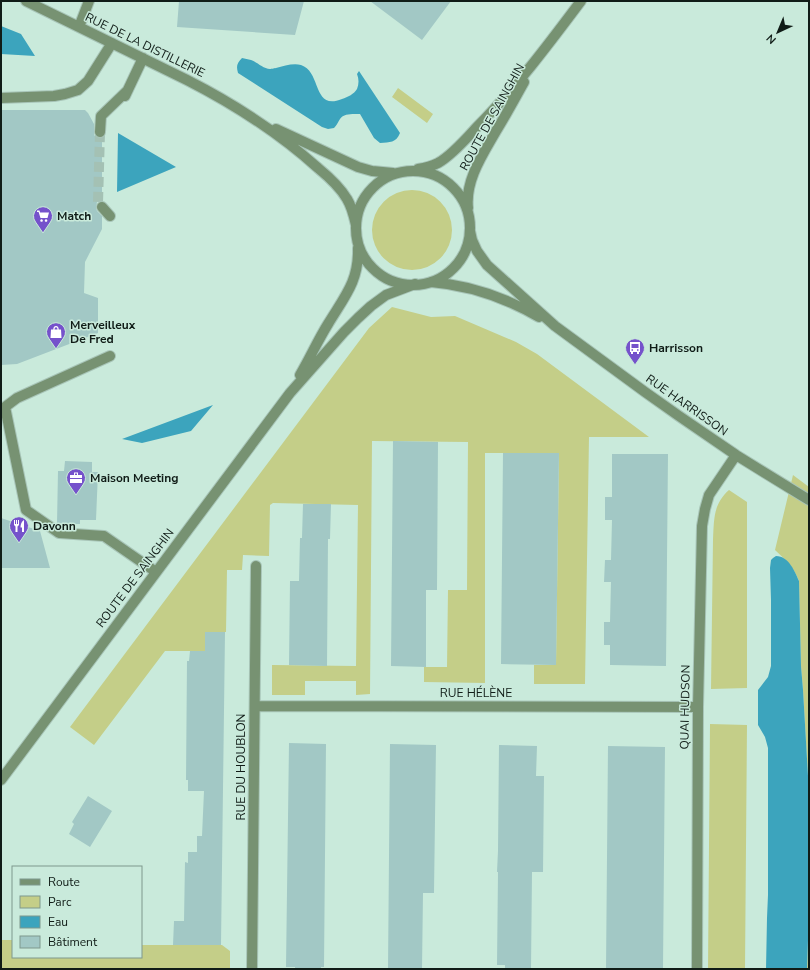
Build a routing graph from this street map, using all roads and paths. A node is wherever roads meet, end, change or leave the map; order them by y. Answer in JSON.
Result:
{"nodes":[{"id":1,"x":26,"y":1,"type":"edge"},
{"id":2,"x":89,"y":1,"type":"edge"},
{"id":3,"x":581,"y":1,"type":"edge"},
{"id":4,"x":79,"y":27,"type":"junction"},
{"id":5,"x":112,"y":42,"type":"junction"},
{"id":6,"x":540,"y":56,"type":"junction"},
{"id":7,"x":143,"y":58,"type":"junction"},
{"id":8,"x":128,"y":90,"type":"junction"},
{"id":9,"x":1,"y":98,"type":"edge"},
{"id":10,"x":122,"y":101,"type":"dead end"},
{"id":11,"x":251,"y":117,"type":"junction"},
{"id":12,"x":100,"y":132,"type":"tunnel mouth"},
{"id":13,"x":412,"y":171,"type":"junction"},
{"id":14,"x":395,"y":173,"type":"junction"},
{"id":15,"x":102,"y":206,"type":"tunnel mouth"},
{"id":16,"x":468,"y":214,"type":"junction"},
{"id":17,"x":110,"y":216,"type":"dead end"},
{"id":18,"x":356,"y":225,"type":"junction"},
{"id":19,"x":470,"y":231,"type":"junction"},
{"id":20,"x":358,"y":242,"type":"junction"},
{"id":21,"x":431,"y":282,"type":"junction"},
{"id":22,"x":415,"y":284,"type":"junction"},
{"id":23,"x":555,"y":326,"type":"junction"},
{"id":24,"x":110,"y":356,"type":"dead end"},
{"id":25,"x":290,"y":393,"type":"junction"},
{"id":26,"x":736,"y":455,"type":"junction"},
{"id":27,"x":809,"y":500,"type":"edge"},
{"id":28,"x":256,"y":566,"type":"dead end"},
{"id":29,"x":156,"y":572,"type":"junction"},
{"id":30,"x":255,"y":706,"type":"junction"},
{"id":31,"x":698,"y":707,"type":"junction"},
{"id":32,"x":1,"y":780,"type":"edge"},
{"id":33,"x":252,"y":969,"type":"edge"},
{"id":34,"x":697,"y":969,"type":"edge"}],
"edges":[{"from":1,"to":4,"type":"street","name":"RUE DE LA DISTILLERIE"},
{"from":2,"to":4,"type":"street"},
{"from":3,"to":6,"type":"street","name":"ROUTE DE SAINGHIN"},
{"from":4,"to":5,"type":"street","name":"RUE DE LA DISTILLERIE"},
{"from":5,"to":7,"type":"street","name":"RUE DE LA DISTILLERIE"},
{"from":5,"to":9,"type":"street"},
{"from":6,"to":13,"type":"street","name":"ROUTE DE SAINGHIN"},
{"from":6,"to":16,"type":"street","name":"ROUTE DE SAINGHIN"},
{"from":7,"to":8,"type":"street"},
{"from":7,"to":11,"type":"street","name":"RUE DE LA DISTILLERIE"},
{"from":8,"to":10,"type":"street"},
{"from":8,"to":12,"type":"street"},
{"from":11,"to":14,"type":"street","name":"RUE DE LA DISTILLERIE"},
{"from":11,"to":18,"type":"street","name":"RUE DE LA DISTILLERIE"},
{"from":13,"to":14,"type":"street"},
{"from":13,"to":16,"type":"street"},
{"from":14,"to":18,"type":"street"},
{"from":15,"to":17,"type":"street"},
{"from":16,"to":19,"type":"street"},
{"from":18,"to":20,"type":"street"},
{"from":19,"to":21,"type":"street"},
{"from":19,"to":23,"type":"street","name":"RUE HARRISSON"},
{"from":20,"to":22,"type":"street"},
{"from":20,"to":25,"type":"street","name":"ROUTE DE SAINGHIN"},
{"from":21,"to":22,"type":"street"},
{"from":21,"to":23,"type":"street","name":"RUE HARRISSON"},
{"from":22,"to":25,"type":"street","name":"ROUTE DE SAINGHIN"},
{"from":23,"to":26,"type":"street","name":"RUE HARRISSON"},
{"from":24,"to":29,"type":"street"},
{"from":25,"to":29,"type":"street","name":"ROUTE DE SAINGHIN"},
{"from":26,"to":27,"type":"street","name":"RUE HARRISSON"},
{"from":26,"to":31,"type":"street","name":"QUAI HUDSON"},
{"from":28,"to":30,"type":"street","name":"RUE DU HOUBLON"},
{"from":29,"to":32,"type":"street","name":"ROUTE DE SAINGHIN"},
{"from":30,"to":31,"type":"street","name":"RUE HÉLÈNE"},
{"from":30,"to":33,"type":"street","name":"RUE DU HOUBLON"},
{"from":31,"to":34,"type":"street","name":"QUAI HUDSON"}]}
